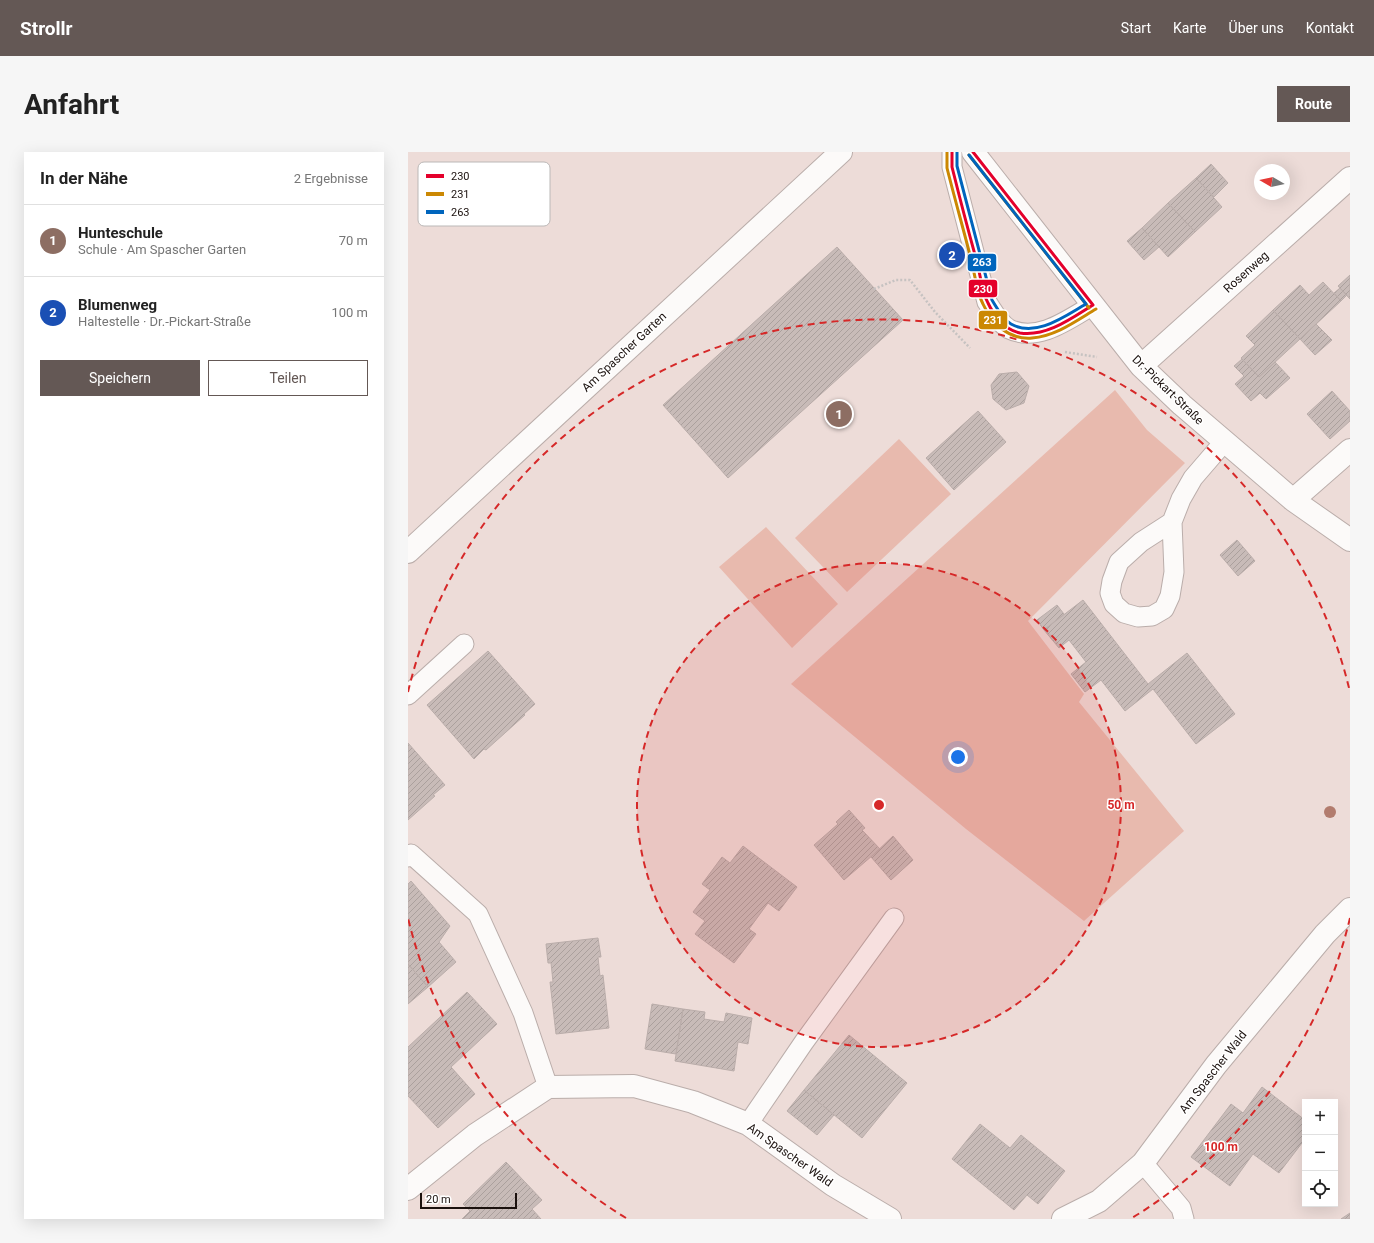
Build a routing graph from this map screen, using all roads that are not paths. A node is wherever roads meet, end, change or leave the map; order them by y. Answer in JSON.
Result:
{"nodes":[{"id":1,"x":841,"y":152,"type":"edge"},
{"id":2,"x":952,"y":152,"type":"edge"},
{"id":3,"x":973,"y":152,"type":"edge"},
{"id":4,"x":1350,"y":178,"type":"edge"},
{"id":5,"x":1093,"y":305,"type":"junction"},
{"id":6,"x":1141,"y":366,"type":"junction"},
{"id":7,"x":1224,"y":442,"type":"junction"},
{"id":8,"x":1350,"y":450,"type":"edge"},
{"id":9,"x":1293,"y":500,"type":"junction"},
{"id":10,"x":1172,"y":522,"type":"junction"},
{"id":11,"x":1347,"y":533,"type":"edge"},
{"id":12,"x":408,"y":552,"type":"edge"},
{"id":13,"x":464,"y":644,"type":"dead end"},
{"id":14,"x":408,"y":695,"type":"edge"},
{"id":15,"x":408,"y":856,"type":"edge"},
{"id":16,"x":1350,"y":909,"type":"edge"},
{"id":17,"x":894,"y":918,"type":"dead end"},
{"id":18,"x":548,"y":1087,"type":"junction"},
{"id":19,"x":748,"y":1124,"type":"junction"},
{"id":20,"x":1144,"y":1163,"type":"junction"},
{"id":21,"x":408,"y":1189,"type":"edge"},
{"id":22,"x":890,"y":1219,"type":"edge"},
{"id":23,"x":1063,"y":1219,"type":"edge"},
{"id":24,"x":1184,"y":1219,"type":"edge"}],
"edges":[{"from":1,"to":12,"type":"street","name":"Am Spascher Garten"},
{"from":2,"to":5,"type":"lane"},
{"from":3,"to":5,"type":"street","name":"Dr.-Pickart-Straße"},
{"from":4,"to":6,"type":"street","name":"Rosenweg"},
{"from":5,"to":6,"type":"street","name":"Dr.-Pickart-Straße"},
{"from":6,"to":7,"type":"street","name":"Dr.-Pickart-Straße"},
{"from":7,"to":9,"type":"street","name":"Dr.-Pickart-Straße"},
{"from":7,"to":10,"type":"lane"},
{"from":8,"to":9,"type":"street"},
{"from":9,"to":11,"type":"street","name":"Dr.-Pickart-Straße"},
{"from":10,"to":10,"type":"lane"},
{"from":13,"to":14,"type":"lane"},
{"from":15,"to":18,"type":"lane"},
{"from":16,"to":20,"type":"street","name":"Am Spascher Wald"},
{"from":17,"to":19,"type":"lane"},
{"from":18,"to":19,"type":"street","name":"Am Spascher Wald"},
{"from":18,"to":21,"type":"street"},
{"from":19,"to":22,"type":"street","name":"Am Spascher Wald"},
{"from":20,"to":23,"type":"street","name":"Am Spascher Wald"},
{"from":20,"to":24,"type":"lane"}]}
